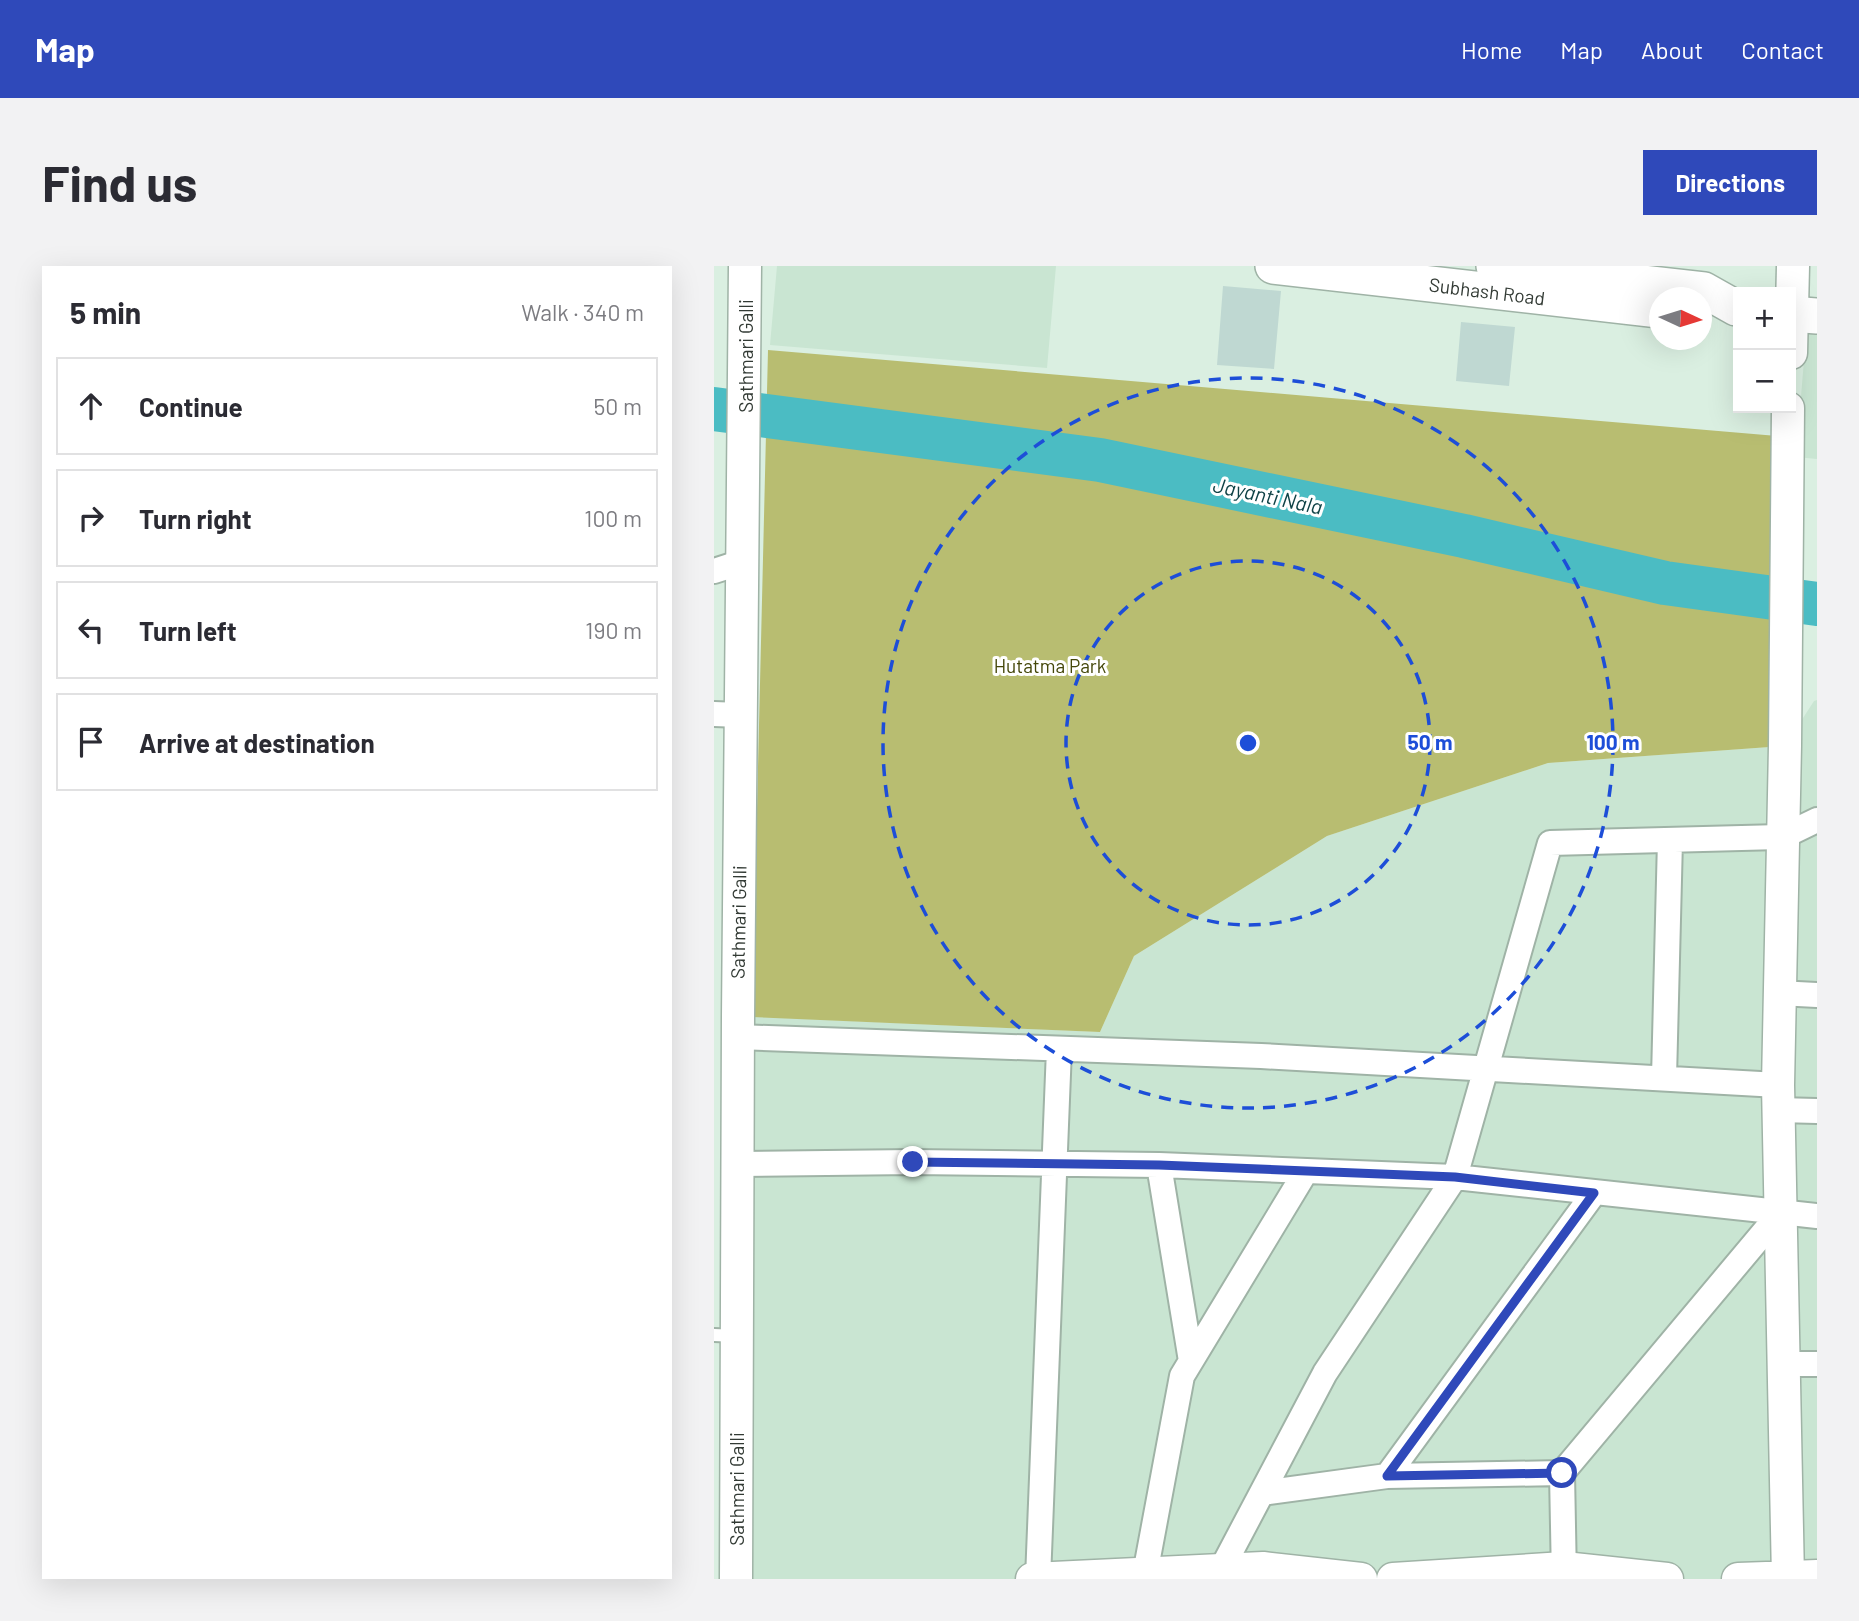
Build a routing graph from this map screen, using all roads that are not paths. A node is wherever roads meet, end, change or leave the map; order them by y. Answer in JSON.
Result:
{"nodes":[{"id":1,"x":745,"y":266,"type":"edge"},
{"id":2,"x":1273,"y":266,"type":"edge"},
{"id":3,"x":1494,"y":266,"type":"edge"},
{"id":4,"x":1793,"y":266,"type":"edge"},
{"id":5,"x":1733,"y":306,"type":"edge"},
{"id":6,"x":1649,"y":309,"type":"edge"},
{"id":7,"x":1733,"y":309,"type":"edge"},
{"id":8,"x":1712,"y":312,"type":"edge"},
{"id":9,"x":1800,"y":315,"type":"edge"},
{"id":10,"x":1792,"y":350,"type":"edge"},
{"id":11,"x":1788,"y":413,"type":"edge"},
{"id":12,"x":728,"y":567,"type":"edge"},
{"id":13,"x":727,"y":715,"type":"edge"},
{"id":14,"x":1817,"y":820,"type":"edge"},
{"id":15,"x":1782,"y":837,"type":"junction"},
{"id":16,"x":1670,"y":840,"type":"junction"},
{"id":17,"x":1778,"y":993,"type":"junction"},
{"id":18,"x":1817,"y":995,"type":"edge"},
{"id":19,"x":738,"y":1037,"type":"junction"},
{"id":20,"x":1059,"y":1049,"type":"junction"},
{"id":21,"x":1486,"y":1069,"type":"junction"},
{"id":22,"x":1664,"y":1078,"type":"junction"},
{"id":23,"x":1778,"y":1098,"type":"junction"},
{"id":24,"x":1817,"y":1111,"type":"edge"},
{"id":25,"x":737,"y":1164,"type":"junction"},
{"id":26,"x":1056,"y":1164,"type":"junction"},
{"id":27,"x":1159,"y":1165,"type":"junction"},
{"id":28,"x":1306,"y":1171,"type":"junction"},
{"id":29,"x":1455,"y":1177,"type":"junction"},
{"id":30,"x":1594,"y":1193,"type":"junction"},
{"id":31,"x":1780,"y":1213,"type":"junction"},
{"id":32,"x":1817,"y":1216,"type":"edge"},
{"id":33,"x":725,"y":1335,"type":"edge"},
{"id":34,"x":1191,"y":1361,"type":"junction"},
{"id":35,"x":1784,"y":1364,"type":"junction"},
{"id":36,"x":1817,"y":1364,"type":"edge"},
{"id":37,"x":1562,"y":1473,"type":"junction"},
{"id":38,"x":1387,"y":1476,"type":"junction"},
{"id":39,"x":1262,"y":1493,"type":"junction"},
{"id":40,"x":1203,"y":1573,"type":"edge"},
{"id":41,"x":1564,"y":1573,"type":"edge"},
{"id":42,"x":1145,"y":1574,"type":"junction"},
{"id":43,"x":1261,"y":1574,"type":"edge"},
{"id":44,"x":1470,"y":1576,"type":"edge"},
{"id":45,"x":1798,"y":1577,"type":"edge"},
{"id":46,"x":736,"y":1579,"type":"edge"},
{"id":47,"x":1032,"y":1579,"type":"edge"},
{"id":48,"x":1038,"y":1579,"type":"edge"},
{"id":49,"x":1361,"y":1579,"type":"edge"},
{"id":50,"x":1393,"y":1579,"type":"edge"},
{"id":51,"x":1667,"y":1579,"type":"edge"},
{"id":52,"x":1738,"y":1579,"type":"edge"}],
"edges":[{"from":1,"to":12,"type":"street","name":"Sathmari Galli"},
{"from":2,"to":6,"type":"main road","name":"Subhash Road"},
{"from":3,"to":5,"type":"main road","name":"Subhash Road"},
{"from":4,"to":9,"type":"street"},
{"from":7,"to":8,"type":"main road","name":"Subhash Road"},
{"from":9,"to":10,"type":"street"},
{"from":11,"to":15,"type":"street"},
{"from":12,"to":13,"type":"street","name":"Sathmari Galli"},
{"from":13,"to":19,"type":"street","name":"Sathmari Galli"},
{"from":14,"to":15,"type":"street"},
{"from":15,"to":16,"type":"street"},
{"from":15,"to":17,"type":"street"},
{"from":16,"to":21,"type":"street"},
{"from":16,"to":22,"type":"street"},
{"from":17,"to":18,"type":"street"},
{"from":17,"to":23,"type":"street"},
{"from":19,"to":20,"type":"street"},
{"from":19,"to":25,"type":"street","name":"Sathmari Galli"},
{"from":20,"to":21,"type":"street"},
{"from":20,"to":26,"type":"street"},
{"from":21,"to":22,"type":"street"},
{"from":21,"to":29,"type":"street"},
{"from":22,"to":23,"type":"street"},
{"from":23,"to":24,"type":"street"},
{"from":23,"to":31,"type":"street"},
{"from":25,"to":26,"type":"street"},
{"from":25,"to":33,"type":"street","name":"Sathmari Galli"},
{"from":26,"to":27,"type":"street"},
{"from":26,"to":48,"type":"street"},
{"from":27,"to":28,"type":"street"},
{"from":27,"to":34,"type":"street"},
{"from":28,"to":29,"type":"street"},
{"from":28,"to":34,"type":"street"},
{"from":29,"to":30,"type":"street"},
{"from":29,"to":39,"type":"street"},
{"from":30,"to":31,"type":"street"},
{"from":30,"to":38,"type":"street"},
{"from":31,"to":32,"type":"street"},
{"from":31,"to":35,"type":"street"},
{"from":31,"to":37,"type":"street"},
{"from":33,"to":46,"type":"street","name":"Sathmari Galli"},
{"from":34,"to":42,"type":"street"},
{"from":35,"to":36,"type":"street"},
{"from":35,"to":45,"type":"street"},
{"from":37,"to":38,"type":"street"},
{"from":37,"to":41,"type":"street"},
{"from":38,"to":39,"type":"street"},
{"from":39,"to":40,"type":"street"},
{"from":40,"to":42,"type":"street"},
{"from":40,"to":43,"type":"street"},
{"from":41,"to":44,"type":"street"},
{"from":41,"to":51,"type":"street"},
{"from":42,"to":48,"type":"street"},
{"from":43,"to":49,"type":"street"},
{"from":44,"to":50,"type":"street"},
{"from":45,"to":52,"type":"street"},
{"from":47,"to":48,"type":"street"}]}
